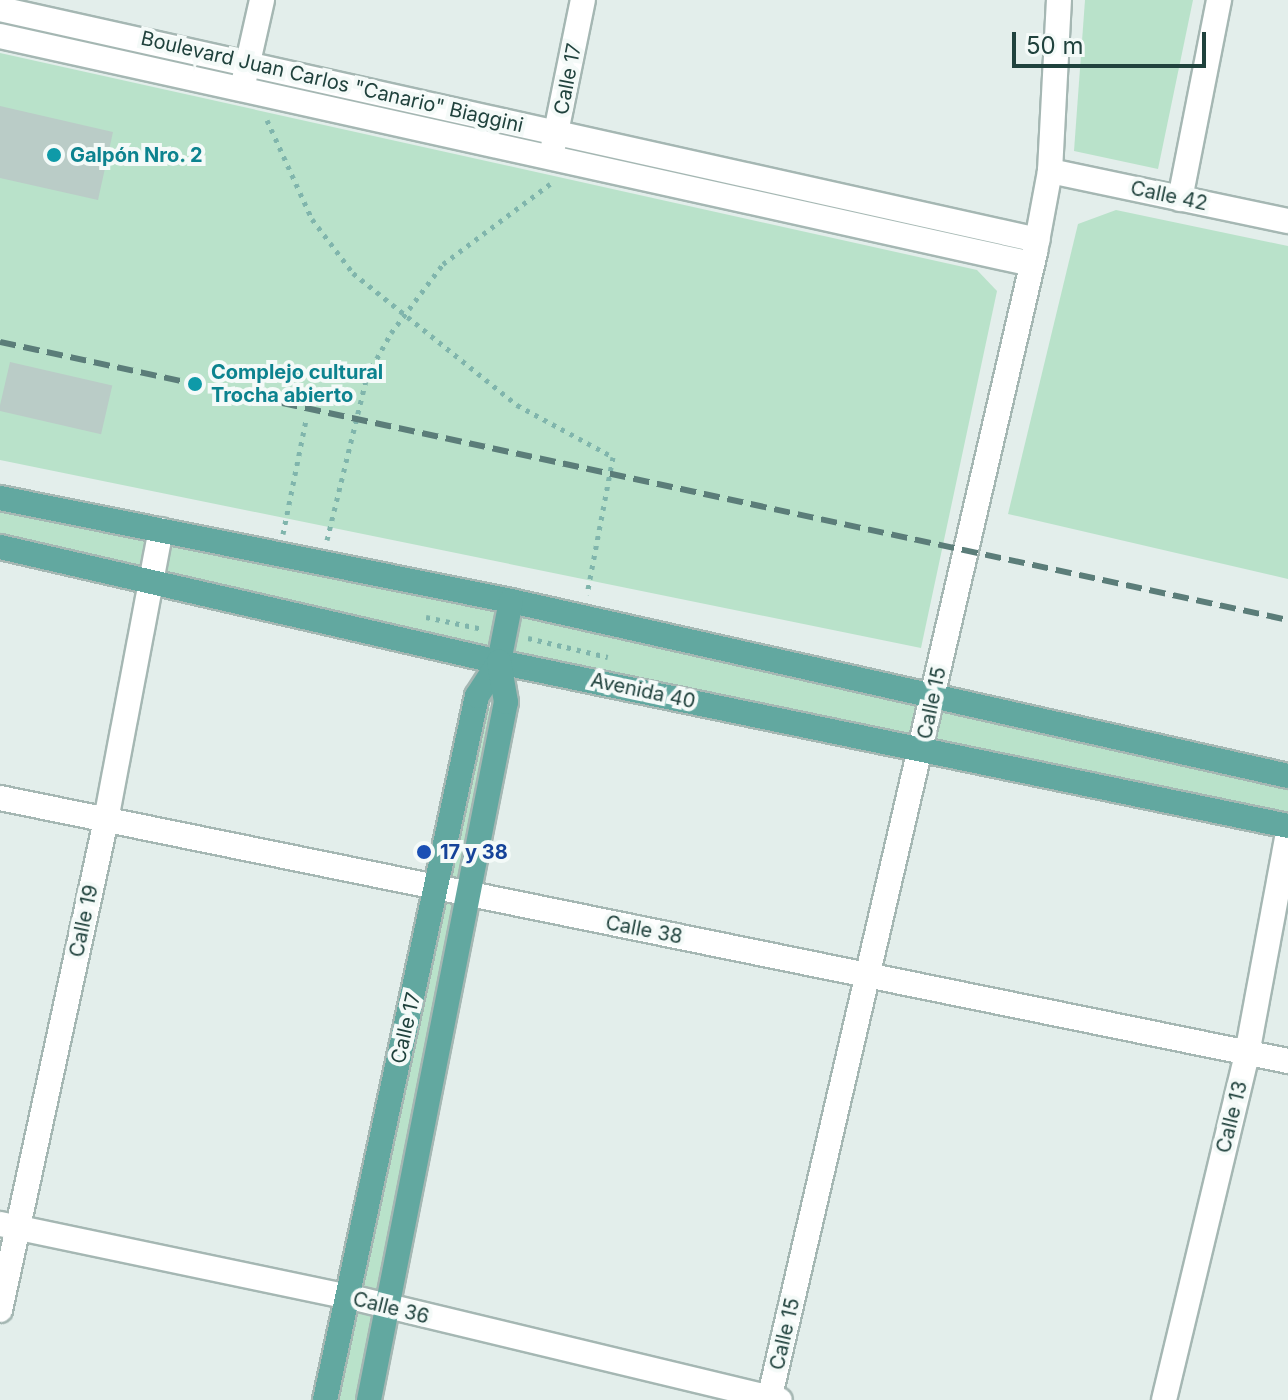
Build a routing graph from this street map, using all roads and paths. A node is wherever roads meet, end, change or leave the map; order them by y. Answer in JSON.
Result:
{"nodes":[{"id":1,"x":262,"y":0,"type":"edge"},
{"id":2,"x":583,"y":0,"type":"edge"},
{"id":3,"x":1059,"y":0,"type":"edge"},
{"id":4,"x":1219,"y":0,"type":"edge"},
{"id":5,"x":0,"y":9,"type":"edge"},
{"id":6,"x":0,"y":36,"type":"edge"},
{"id":7,"x":248,"y":64,"type":"junction"},
{"id":8,"x":250,"y":91,"type":"junction"},
{"id":9,"x":557,"y":133,"type":"junction"},
{"id":10,"x":551,"y":157,"type":"junction"},
{"id":11,"x":589,"y":166,"type":"junction"},
{"id":12,"x":1050,"y":171,"type":"junction"},
{"id":13,"x":1180,"y":199,"type":"junction"},
{"id":14,"x":1288,"y":221,"type":"edge"},
{"id":15,"x":1035,"y":252,"type":"junction"},
{"id":16,"x":401,"y":317,"type":"junction"},
{"id":17,"x":306,"y":420,"type":"dead end"},
{"id":18,"x":0,"y":498,"type":"edge"},
{"id":19,"x":161,"y":530,"type":"junction"},
{"id":20,"x":283,"y":535,"type":"dead end"},
{"id":21,"x":326,"y":544,"type":"dead end"},
{"id":22,"x":0,"y":547,"type":"edge"},
{"id":23,"x":153,"y":580,"type":"junction"},
{"id":24,"x":511,"y":601,"type":"junction"},
{"id":25,"x":586,"y":601,"type":"dead end"},
{"id":26,"x":499,"y":662,"type":"junction"},
{"id":27,"x":934,"y":698,"type":"junction"},
{"id":28,"x":922,"y":749,"type":"junction"},
{"id":29,"x":1288,"y":776,"type":"edge"},
{"id":30,"x":0,"y":798,"type":"edge"},
{"id":31,"x":106,"y":820,"type":"junction"},
{"id":32,"x":1288,"y":826,"type":"edge"},
{"id":33,"x":1288,"y":832,"type":"edge"},
{"id":34,"x":437,"y":890,"type":"junction"},
{"id":35,"x":469,"y":896,"type":"junction"},
{"id":36,"x":870,"y":975,"type":"junction"},
{"id":37,"x":1247,"y":1054,"type":"junction"},
{"id":38,"x":1288,"y":1061,"type":"edge"},
{"id":39,"x":9,"y":1226,"type":"edge"},
{"id":40,"x":346,"y":1296,"type":"junction"},
{"id":41,"x":389,"y":1308,"type":"junction"},
{"id":42,"x":0,"y":1310,"type":"edge"},
{"id":43,"x":773,"y":1399,"type":"edge"},
{"id":44,"x":325,"y":1400,"type":"edge"},
{"id":45,"x":369,"y":1400,"type":"edge"},
{"id":46,"x":1164,"y":1400,"type":"edge"}],
"edges":[{"from":1,"to":7,"type":"street"},
{"from":2,"to":9,"type":"street","name":"Calle 17"},
{"from":3,"to":12,"type":"street","name":"Calle 15"},
{"from":4,"to":13,"type":"street"},
{"from":5,"to":7,"type":"street","name":"Boulevard Juan Carlos \"Canario\" Biaggini"},
{"from":6,"to":8,"type":"street","name":"Boulevard Juan Carlos \"Canario\" Biaggini"},
{"from":7,"to":8,"type":"street"},
{"from":7,"to":9,"type":"street","name":"Boulevard Juan Carlos \"Canario\" Biaggini"},
{"from":8,"to":10,"type":"street","name":"Boulevard Juan Carlos \"Canario\" Biaggini"},
{"from":8,"to":16,"type":"path"},
{"from":9,"to":10,"type":"street","name":"Calle 17"},
{"from":9,"to":15,"type":"street","name":"Boulevard Juan Carlos \"Canario\" Biaggini"},
{"from":10,"to":11,"type":"street","name":"Boulevard Juan Carlos \"Canario\" Biaggini"},
{"from":11,"to":15,"type":"street","name":"Boulevard Juan Carlos \"Canario\" Biaggini"},
{"from":11,"to":16,"type":"path"},
{"from":12,"to":13,"type":"street","name":"Calle 42"},
{"from":12,"to":15,"type":"street","name":"Calle 15"},
{"from":13,"to":14,"type":"street","name":"Calle 42"},
{"from":15,"to":27,"type":"street","name":"Calle 15"},
{"from":16,"to":21,"type":"path"},
{"from":16,"to":25,"type":"path"},
{"from":17,"to":20,"type":"path"},
{"from":18,"to":19,"type":"main road"},
{"from":19,"to":23,"type":"street","name":"Calle 19"},
{"from":19,"to":24,"type":"main road"},
{"from":22,"to":23,"type":"main road","name":"Avenida 40"},
{"from":23,"to":26,"type":"main road","name":"Avenida 40"},
{"from":23,"to":31,"type":"street","name":"Calle 19"},
{"from":24,"to":26,"type":"main road","name":"Calle 17"},
{"from":24,"to":27,"type":"main road"},
{"from":26,"to":28,"type":"main road","name":"Avenida 40"},
{"from":26,"to":34,"type":"main road","name":"Calle 17"},
{"from":26,"to":35,"type":"main road","name":"Calle 17"},
{"from":27,"to":28,"type":"street","name":"Calle 15"},
{"from":27,"to":29,"type":"main road"},
{"from":28,"to":32,"type":"main road","name":"Avenida 40"},
{"from":28,"to":36,"type":"street","name":"Calle 15"},
{"from":30,"to":31,"type":"street","name":"Calle 38"},
{"from":31,"to":34,"type":"street","name":"Calle 38"},
{"from":31,"to":39,"type":"street","name":"Calle 19"},
{"from":33,"to":37,"type":"street","name":"Calle 13"},
{"from":34,"to":35,"type":"street","name":"Calle 38"},
{"from":34,"to":40,"type":"main road","name":"Calle 17"},
{"from":35,"to":36,"type":"street","name":"Calle 38"},
{"from":35,"to":41,"type":"main road","name":"Calle 17"},
{"from":36,"to":37,"type":"street","name":"Calle 38"},
{"from":36,"to":43,"type":"street","name":"Calle 15"},
{"from":37,"to":38,"type":"street","name":"Calle 38"},
{"from":37,"to":46,"type":"street","name":"Calle 13"},
{"from":39,"to":40,"type":"street","name":"Calle 36"},
{"from":39,"to":42,"type":"street","name":"Calle 19"},
{"from":40,"to":41,"type":"street","name":"Calle 36"},
{"from":40,"to":44,"type":"main road","name":"Calle 17"},
{"from":41,"to":43,"type":"street","name":"Calle 36"},
{"from":41,"to":45,"type":"main road","name":"Calle 17"}]}
